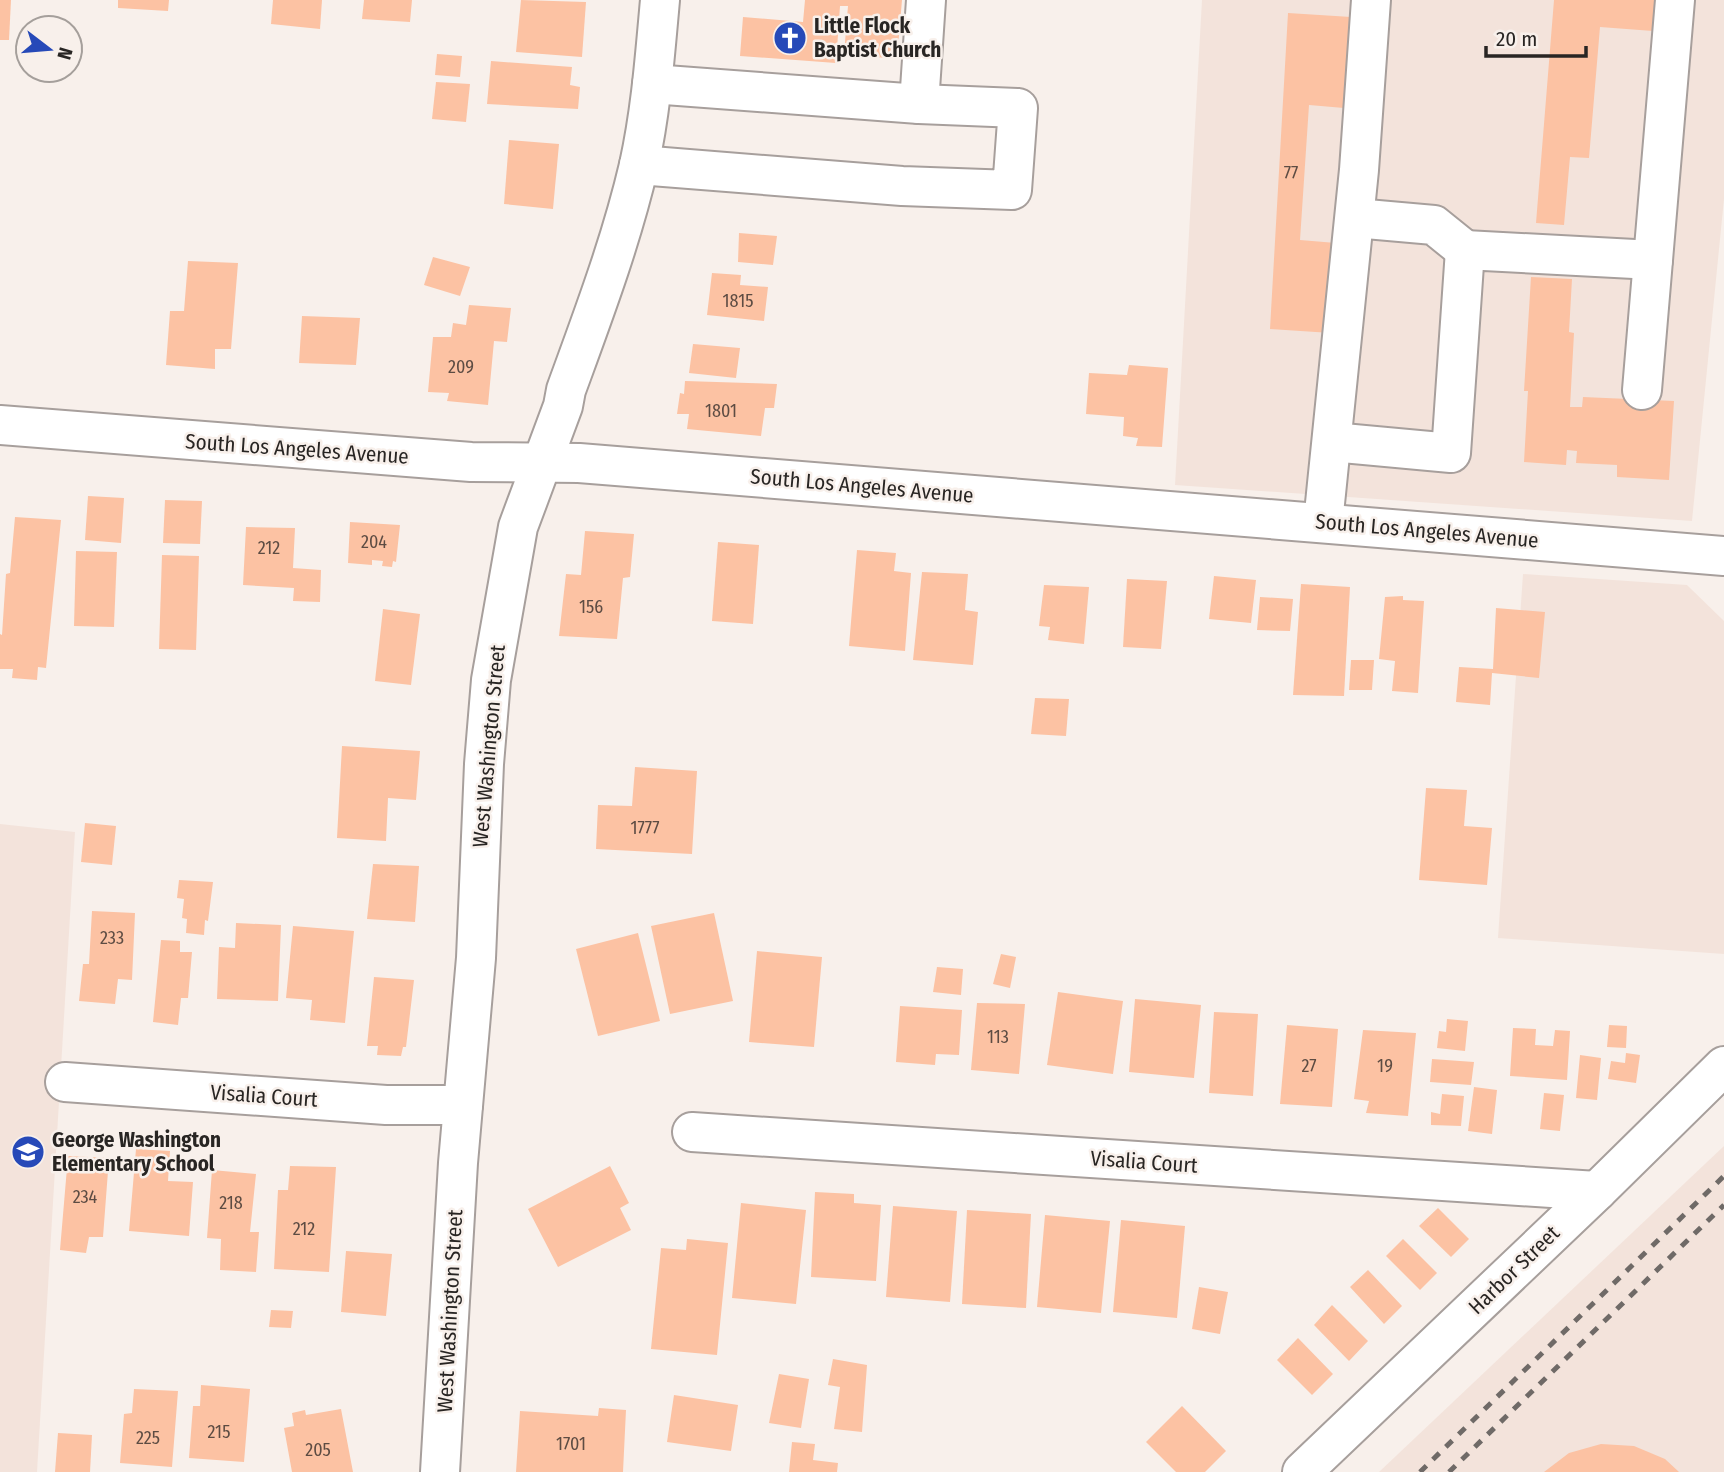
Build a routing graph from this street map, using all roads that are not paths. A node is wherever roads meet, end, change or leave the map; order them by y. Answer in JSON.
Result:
{"nodes":[{"id":1,"x":660,"y":0,"type":"edge"},
{"id":2,"x":926,"y":0,"type":"edge"},
{"id":3,"x":1371,"y":0,"type":"edge"},
{"id":4,"x":1675,"y":0,"type":"edge"},
{"id":5,"x":652,"y":84,"type":"junction"},
{"id":6,"x":919,"y":104,"type":"junction"},
{"id":7,"x":639,"y":165,"type":"junction"},
{"id":8,"x":1355,"y":218,"type":"junction"},
{"id":9,"x":1465,"y":250,"type":"junction"},
{"id":10,"x":1653,"y":260,"type":"junction"},
{"id":11,"x":1642,"y":390,"type":"dead end"},
{"id":12,"x":0,"y":425,"type":"edge"},
{"id":13,"x":1332,"y":442,"type":"junction"},
{"id":14,"x":542,"y":463,"type":"junction"},
{"id":15,"x":1323,"y":523,"type":"junction"},
{"id":16,"x":1724,"y":556,"type":"edge"},
{"id":17,"x":1724,"y":1066,"type":"edge"},
{"id":18,"x":65,"y":1082,"type":"dead end"},
{"id":19,"x":463,"y":1105,"type":"junction"},
{"id":20,"x":692,"y":1132,"type":"dead end"},
{"id":21,"x":1597,"y":1191,"type":"junction"},
{"id":22,"x":440,"y":1472,"type":"edge"},
{"id":23,"x":1302,"y":1472,"type":"edge"}],
"edges":[{"from":1,"to":5,"type":"street","name":"West Washington Street"},
{"from":2,"to":6,"type":"street"},
{"from":3,"to":8,"type":"street"},
{"from":4,"to":10,"type":"street"},
{"from":5,"to":6,"type":"street"},
{"from":5,"to":7,"type":"street","name":"West Washington Street"},
{"from":6,"to":7,"type":"street"},
{"from":7,"to":14,"type":"street","name":"West Washington Street"},
{"from":8,"to":9,"type":"street"},
{"from":8,"to":13,"type":"street"},
{"from":9,"to":10,"type":"street"},
{"from":9,"to":13,"type":"street"},
{"from":10,"to":11,"type":"street"},
{"from":12,"to":14,"type":"street","name":"South Los Angeles Avenue"},
{"from":13,"to":15,"type":"street"},
{"from":14,"to":15,"type":"street","name":"South Los Angeles Avenue"},
{"from":14,"to":19,"type":"street","name":"West Washington Street"},
{"from":15,"to":16,"type":"street","name":"South Los Angeles Avenue"},
{"from":17,"to":21,"type":"street","name":"Harbor Street"},
{"from":18,"to":19,"type":"street","name":"Visalia Court"},
{"from":19,"to":22,"type":"street","name":"West Washington Street"},
{"from":20,"to":21,"type":"street","name":"Visalia Court"},
{"from":21,"to":23,"type":"street","name":"Harbor Street"}]}
